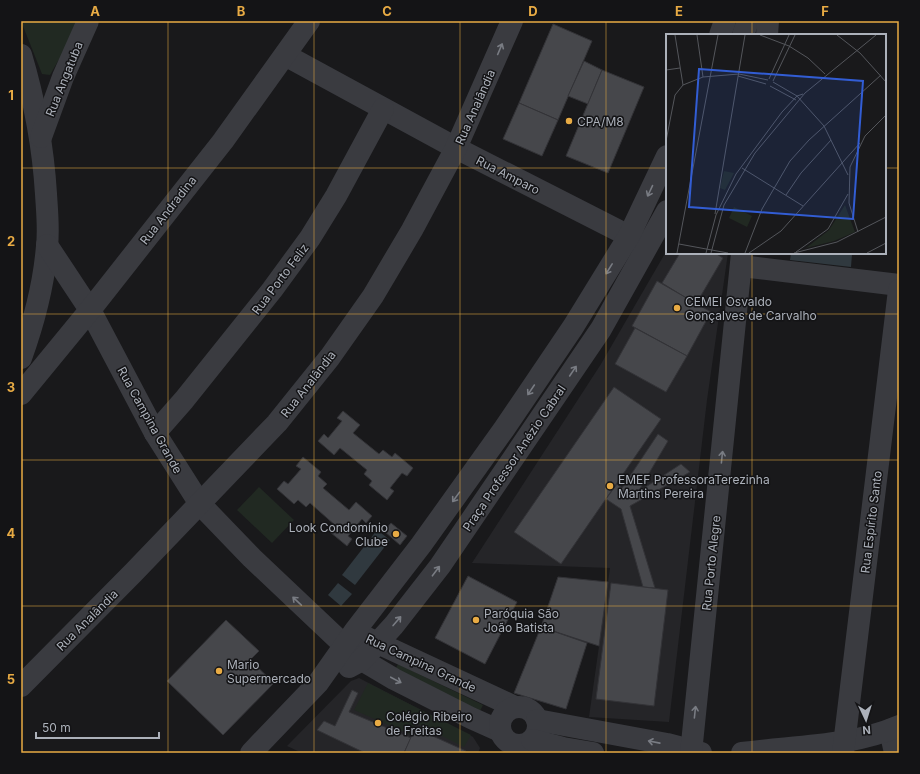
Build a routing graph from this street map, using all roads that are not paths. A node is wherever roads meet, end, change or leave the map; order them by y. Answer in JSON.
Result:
{"nodes":[{"id":1,"x":88,"y":21,"type":"edge"},
{"id":2,"x":309,"y":21,"type":"edge"},
{"id":3,"x":512,"y":21,"type":"edge"},
{"id":4,"x":725,"y":21,"type":"edge"},
{"id":5,"x":748,"y":21,"type":"edge"},
{"id":6,"x":768,"y":21,"type":"edge"},
{"id":7,"x":720,"y":34,"type":"edge"},
{"id":8,"x":743,"y":34,"type":"edge"},
{"id":9,"x":767,"y":34,"type":"edge"},
{"id":10,"x":21,"y":54,"type":"edge"},
{"id":11,"x":285,"y":55,"type":"junction"},
{"id":12,"x":383,"y":109,"type":"junction"},
{"id":13,"x":41,"y":137,"type":"junction"},
{"id":14,"x":456,"y":148,"type":"junction"},
{"id":15,"x":666,"y":158,"type":"edge"},
{"id":16,"x":666,"y":213,"type":"edge"},
{"id":17,"x":629,"y":236,"type":"junction"},
{"id":18,"x":47,"y":245,"type":"junction"},
{"id":19,"x":649,"y":245,"type":"junction"},
{"id":20,"x":742,"y":260,"type":"edge"},
{"id":21,"x":899,"y":285,"type":"edge"},
{"id":22,"x":899,"y":290,"type":"edge"},
{"id":23,"x":90,"y":310,"type":"junction"},
{"id":24,"x":21,"y":358,"type":"edge"},
{"id":25,"x":21,"y":394,"type":"edge"},
{"id":26,"x":155,"y":433,"type":"junction"},
{"id":27,"x":200,"y":504,"type":"junction"},
{"id":28,"x":349,"y":639,"type":"junction"},
{"id":29,"x":377,"y":642,"type":"junction"},
{"id":30,"x":362,"y":660,"type":"junction"},
{"id":31,"x":318,"y":683,"type":"junction"},
{"id":32,"x":21,"y":686,"type":"edge"},
{"id":33,"x":515,"y":707,"type":"junction"},
{"id":34,"x":895,"y":728,"type":"edge"},
{"id":35,"x":528,"y":739,"type":"edge"},
{"id":36,"x":499,"y":740,"type":"edge"},
{"id":37,"x":843,"y":747,"type":"edge"},
{"id":38,"x":695,"y":752,"type":"edge"},
{"id":39,"x":251,"y":753,"type":"edge"},
{"id":40,"x":593,"y":753,"type":"edge"},
{"id":41,"x":742,"y":753,"type":"edge"},
{"id":42,"x":895,"y":753,"type":"edge"}],
"edges":[{"from":1,"to":13,"type":"street","name":"Rua Angatuba"},
{"from":2,"to":11,"type":"street","name":"Rua Andradina"},
{"from":14,"to":3,"type":"street","name":"Rua Analândia","one_way":true},
{"from":4,"to":7,"type":"street"},
{"from":5,"to":8,"type":"street"},
{"from":6,"to":9,"type":"street"},
{"from":10,"to":13,"type":"street"},
{"from":11,"to":12,"type":"street","name":"Rua Amparo"},
{"from":11,"to":23,"type":"street","name":"Rua Andradina"},
{"from":12,"to":14,"type":"street","name":"Rua Amparo"},
{"from":12,"to":26,"type":"street","name":"Rua Porto Feliz"},
{"from":13,"to":18,"type":"street"},
{"from":14,"to":17,"type":"street","name":"Rua Amparo"},
{"from":14,"to":27,"type":"street","name":"Rua Analândia"},
{"from":15,"to":17,"type":"street","name":"Praça Professor Anézio Cabral","one_way":true},
{"from":16,"to":19,"type":"street","name":"Praça Professor Anézio Cabral"},
{"from":17,"to":19,"type":"street","name":"Rua Amparo"},
{"from":17,"to":28,"type":"street","name":"Praça Professor Anézio Cabral","one_way":true},
{"from":18,"to":23,"type":"street","name":"Rua Campina Grande"},
{"from":18,"to":24,"type":"street"},
{"from":29,"to":19,"type":"street","name":"Praça Professor Anézio Cabral","one_way":true},
{"from":20,"to":21,"type":"street"},
{"from":38,"to":20,"type":"street","name":"Rua Porto Alegre","one_way":true},
{"from":22,"to":37,"type":"street","name":"Rua Espírito Santo"},
{"from":23,"to":25,"type":"street","name":"Rua Andradina"},
{"from":23,"to":26,"type":"street","name":"Rua Campina Grande"},
{"from":26,"to":27,"type":"street","name":"Rua Campina Grande"},
{"from":28,"to":27,"type":"street","name":"Rua Campina Grande","one_way":true},
{"from":27,"to":32,"type":"street","name":"Rua Analândia"},
{"from":28,"to":29,"type":"street","name":"Rua Campina Grande"},
{"from":28,"to":30,"type":"street","name":"Rua Campina Grande"},
{"from":28,"to":31,"type":"street","name":"Praça Professor Anézio Cabral"},
{"from":29,"to":30,"type":"street","name":"Praça Professor Anézio Cabral"},
{"from":29,"to":33,"type":"street","name":"Rua Campina Grande"},
{"from":30,"to":31,"type":"street"},
{"from":30,"to":36,"type":"street","name":"Rua Campina Grande","one_way":true},
{"from":31,"to":39,"type":"street"},
{"from":33,"to":35,"type":"street"},
{"from":33,"to":36,"type":"street"},
{"from":34,"to":37,"type":"street"},
{"from":34,"to":42,"type":"street"},
{"from":35,"to":36,"type":"street"},
{"from":38,"to":35,"type":"street","one_way":true},
{"from":35,"to":40,"type":"street"},
{"from":37,"to":41,"type":"street"}]}
